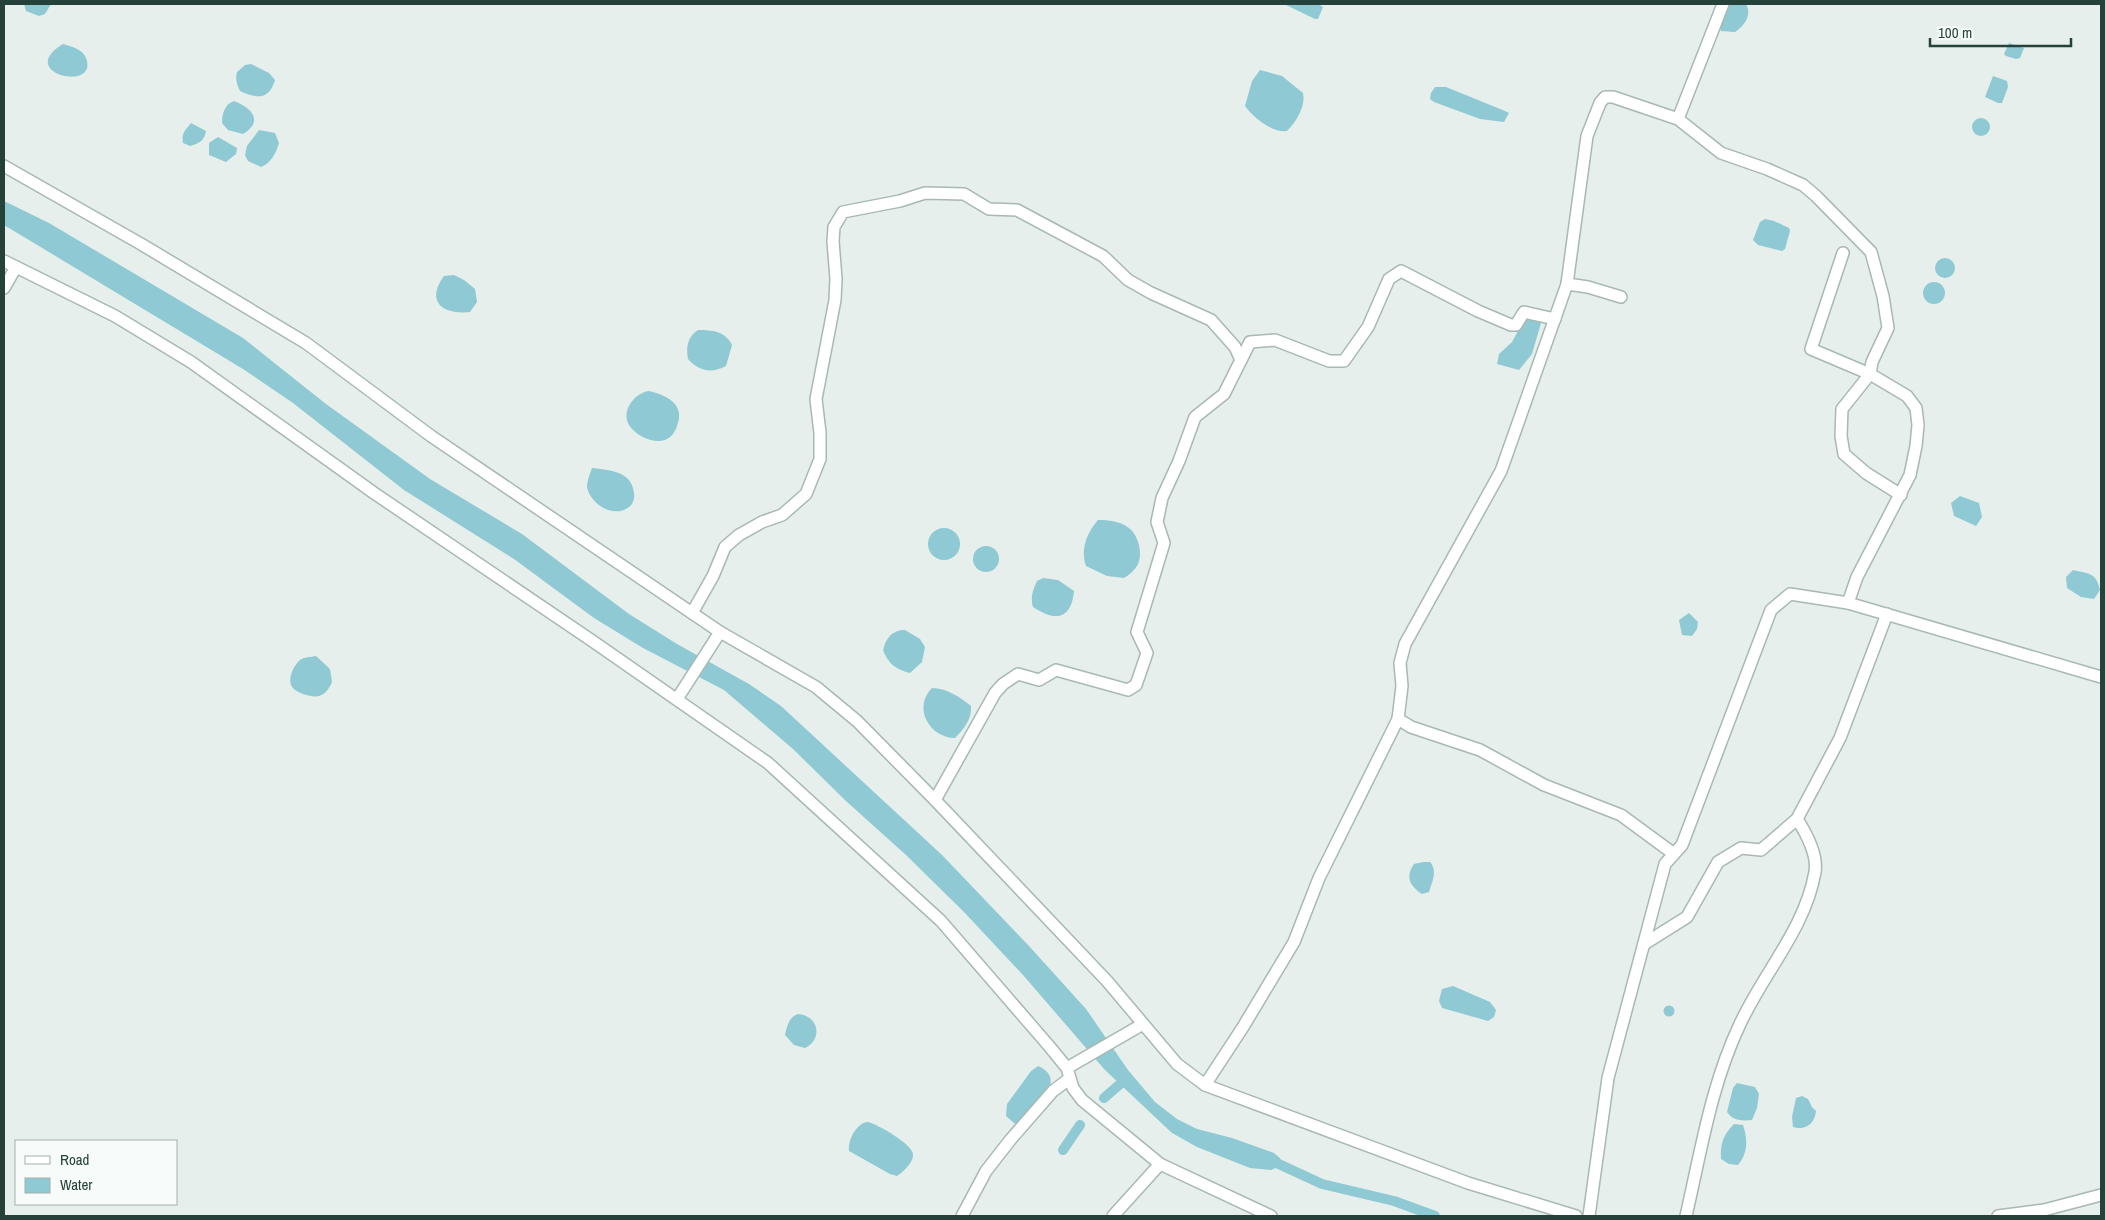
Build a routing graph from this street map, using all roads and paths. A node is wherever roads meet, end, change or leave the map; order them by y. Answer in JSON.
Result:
{"nodes":[{"id":1,"x":1723,"y":4,"type":"edge"},
{"id":2,"x":1678,"y":120,"type":"junction"},
{"id":3,"x":4,"y":166,"type":"edge"},
{"id":4,"x":1843,"y":253,"type":"dead end"},
{"id":5,"x":4,"y":261,"type":"edge"},
{"id":6,"x":16,"y":267,"type":"junction"},
{"id":7,"x":1567,"y":284,"type":"junction"},
{"id":8,"x":4,"y":288,"type":"edge"},
{"id":9,"x":1621,"y":297,"type":"dead end"},
{"id":10,"x":1555,"y":319,"type":"junction"},
{"id":11,"x":1241,"y":360,"type":"junction"},
{"id":12,"x":1870,"y":374,"type":"junction"},
{"id":13,"x":1901,"y":494,"type":"junction"},
{"id":14,"x":1848,"y":602,"type":"junction"},
{"id":15,"x":692,"y":613,"type":"junction"},
{"id":16,"x":1886,"y":614,"type":"junction"},
{"id":17,"x":720,"y":632,"type":"junction"},
{"id":18,"x":2101,"y":678,"type":"edge"},
{"id":19,"x":677,"y":700,"type":"junction"},
{"id":20,"x":1398,"y":719,"type":"junction"},
{"id":21,"x":935,"y":800,"type":"junction"},
{"id":22,"x":1797,"y":819,"type":"junction"},
{"id":23,"x":1674,"y":854,"type":"junction"},
{"id":24,"x":1644,"y":944,"type":"junction"},
{"id":25,"x":1143,"y":1024,"type":"junction"},
{"id":26,"x":1068,"y":1074,"type":"junction"},
{"id":27,"x":1204,"y":1085,"type":"junction"},
{"id":28,"x":1160,"y":1164,"type":"junction"},
{"id":29,"x":2101,"y":1195,"type":"edge"},
{"id":30,"x":962,"y":1216,"type":"edge"},
{"id":31,"x":1112,"y":1216,"type":"edge"},
{"id":32,"x":1271,"y":1216,"type":"edge"},
{"id":33,"x":1576,"y":1216,"type":"edge"},
{"id":34,"x":1589,"y":1216,"type":"edge"},
{"id":35,"x":1686,"y":1216,"type":"edge"},
{"id":36,"x":1998,"y":1216,"type":"edge"}],
"edges":[{"from":1,"to":2,"type":"street"},
{"from":2,"to":7,"type":"street"},
{"from":2,"to":12,"type":"street"},
{"from":3,"to":15,"type":"street"},
{"from":4,"to":12,"type":"street"},
{"from":5,"to":6,"type":"street"},
{"from":6,"to":8,"type":"street"},
{"from":6,"to":19,"type":"street"},
{"from":7,"to":9,"type":"street"},
{"from":7,"to":10,"type":"street"},
{"from":10,"to":11,"type":"street"},
{"from":10,"to":20,"type":"street"},
{"from":11,"to":15,"type":"street"},
{"from":11,"to":21,"type":"street"},
{"from":12,"to":13,"type":"street"},
{"from":12,"to":13,"type":"street"},
{"from":13,"to":14,"type":"street"},
{"from":14,"to":16,"type":"street"},
{"from":14,"to":23,"type":"street"},
{"from":15,"to":17,"type":"street"},
{"from":16,"to":18,"type":"street"},
{"from":16,"to":22,"type":"street"},
{"from":17,"to":19,"type":"street"},
{"from":17,"to":21,"type":"street"},
{"from":19,"to":26,"type":"street"},
{"from":20,"to":23,"type":"street"},
{"from":20,"to":27,"type":"street"},
{"from":21,"to":25,"type":"street"},
{"from":22,"to":24,"type":"street"},
{"from":22,"to":35,"type":"street"},
{"from":23,"to":24,"type":"street"},
{"from":24,"to":34,"type":"street"},
{"from":25,"to":26,"type":"street"},
{"from":25,"to":27,"type":"street"},
{"from":26,"to":28,"type":"street"},
{"from":26,"to":30,"type":"street"},
{"from":27,"to":33,"type":"street"},
{"from":28,"to":31,"type":"street"},
{"from":28,"to":32,"type":"street"},
{"from":29,"to":36,"type":"street"}]}
